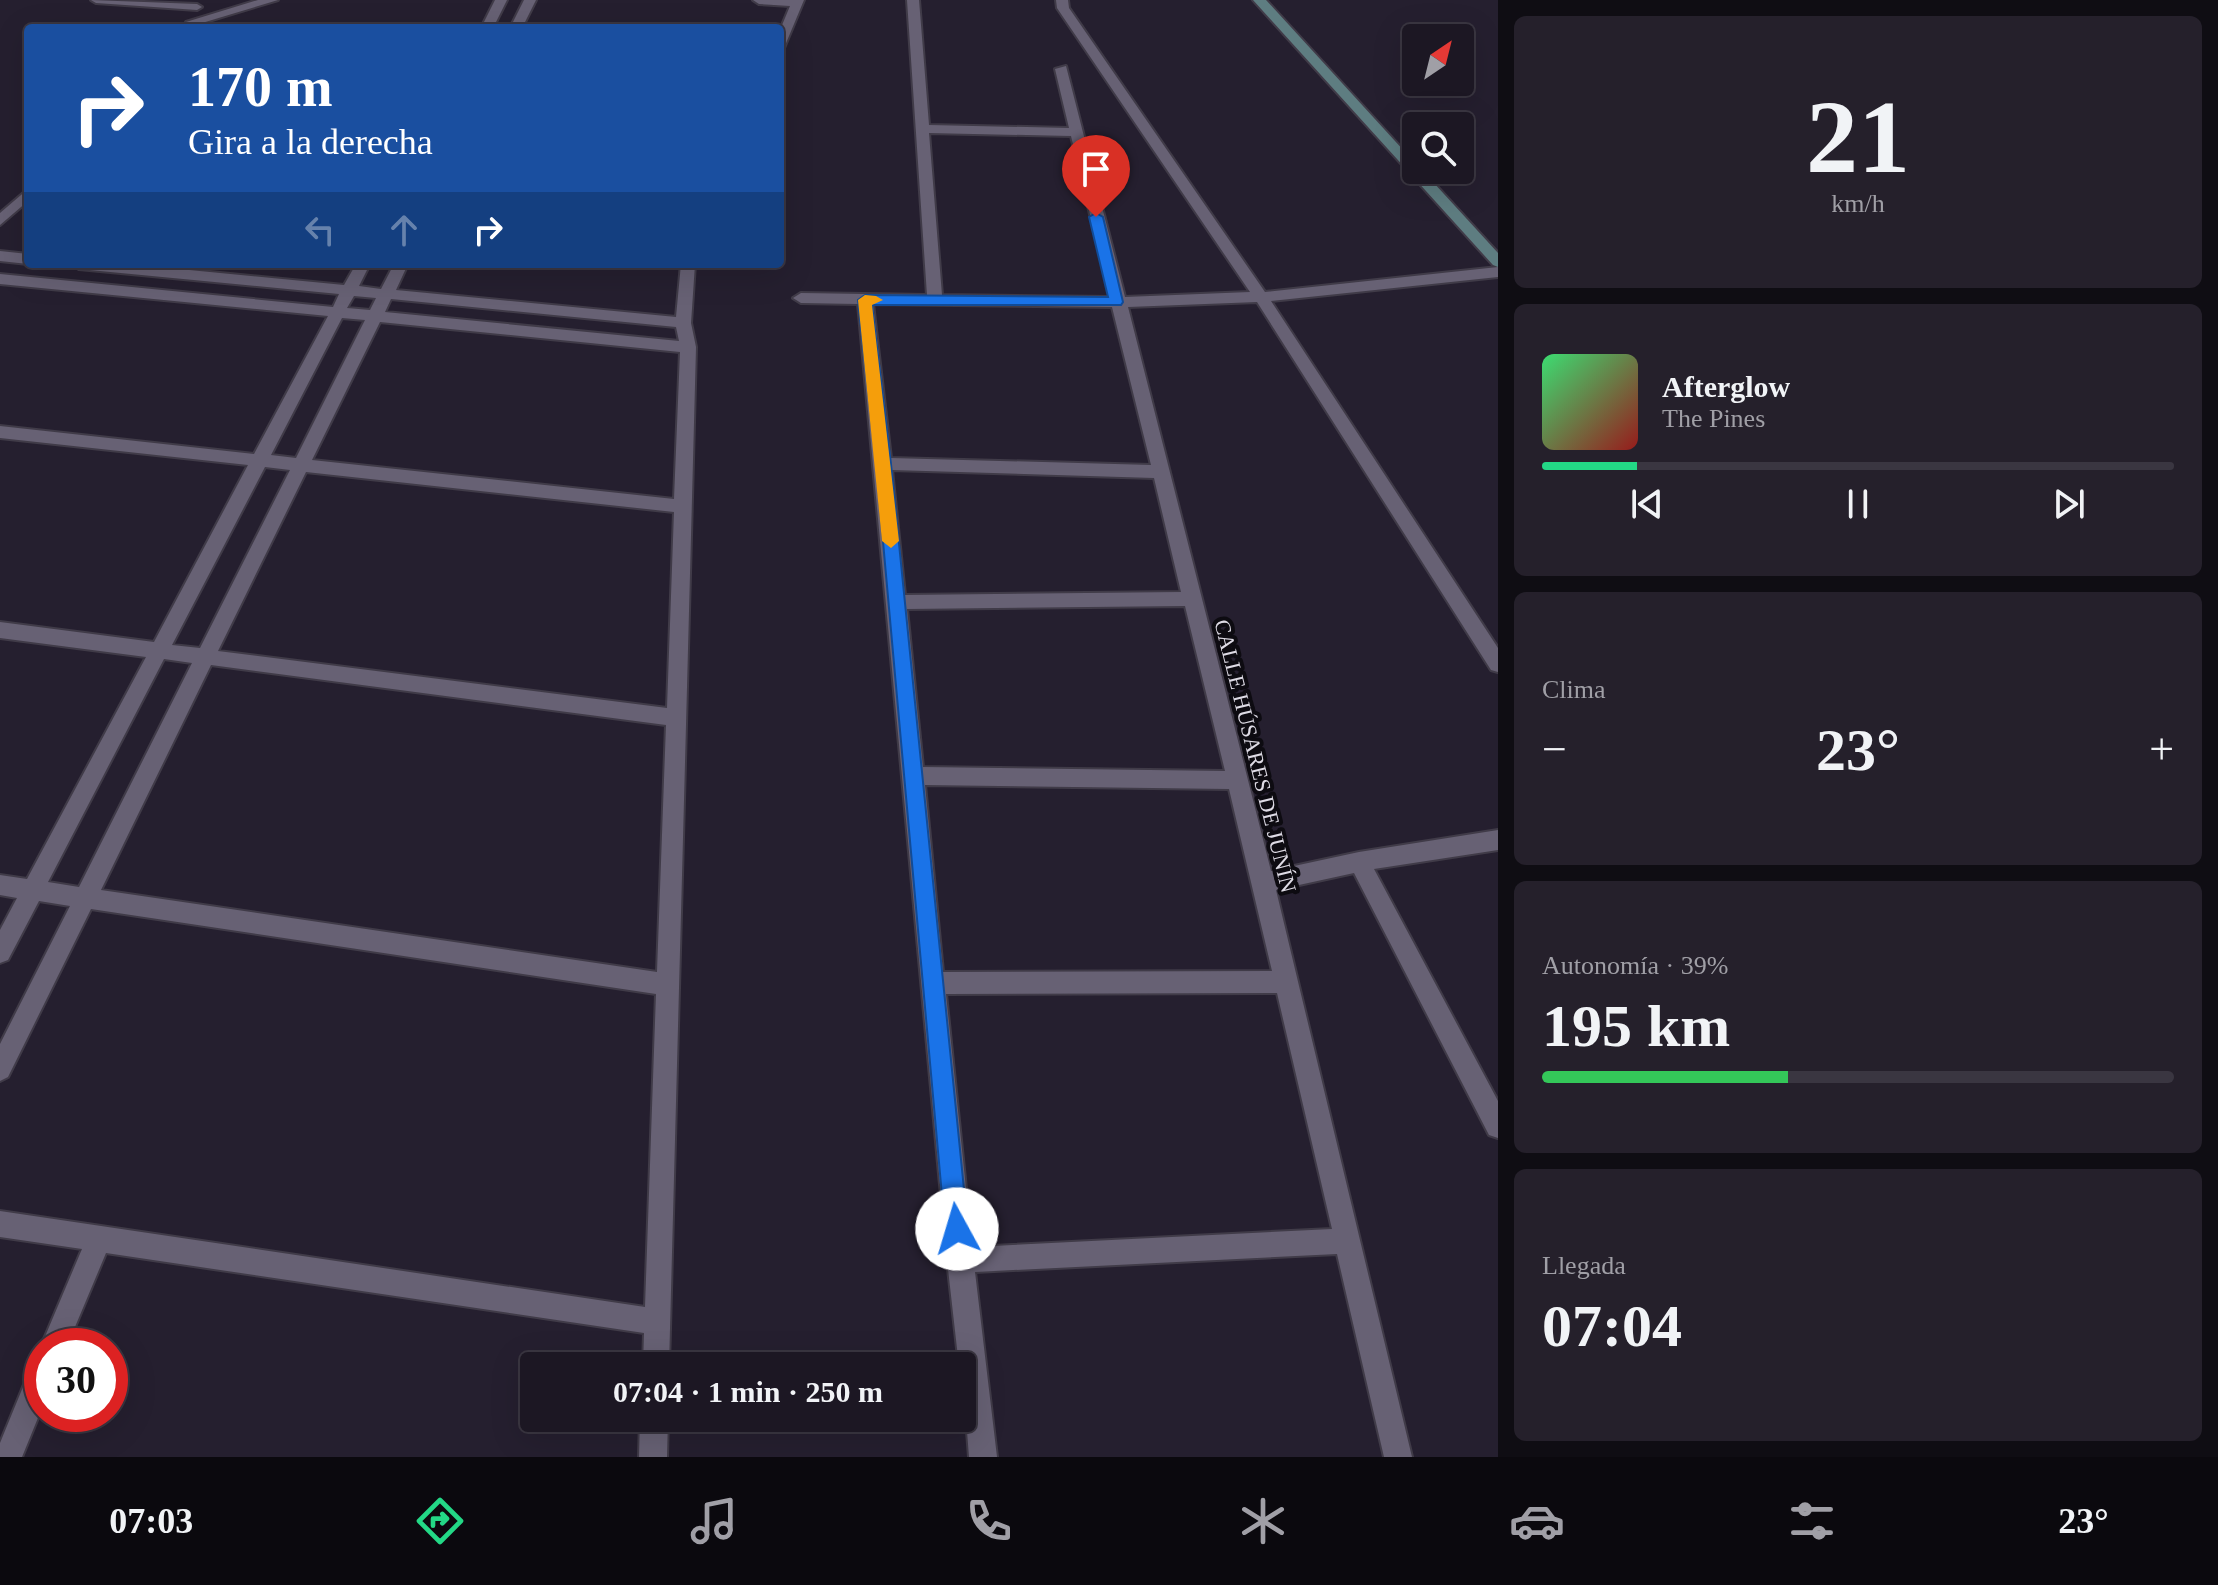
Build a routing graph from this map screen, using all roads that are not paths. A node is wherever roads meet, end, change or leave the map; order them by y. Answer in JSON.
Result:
{"nodes":[{"id":1,"x":96,"y":0,"type":"edge"},
{"id":2,"x":222,"y":0,"type":"edge"},
{"id":3,"x":272,"y":0,"type":"edge"},
{"id":4,"x":501,"y":0,"type":"edge"},
{"id":5,"x":530,"y":0,"type":"edge"},
{"id":6,"x":759,"y":0,"type":"edge"},
{"id":7,"x":913,"y":0,"type":"edge"},
{"id":8,"x":1062,"y":0,"type":"edge"},
{"id":9,"x":1259,"y":0,"type":"edge"},
{"id":10,"x":115,"y":1,"type":"edge"},
{"id":11,"x":798,"y":2,"type":"edge"},
{"id":12,"x":197,"y":7,"type":"junction"},
{"id":13,"x":190,"y":24,"type":"edge"},
{"id":14,"x":193,"y":24,"type":"edge"},
{"id":15,"x":489,"y":24,"type":"edge"},
{"id":16,"x":518,"y":24,"type":"edge"},
{"id":17,"x":784,"y":35,"type":"edge"},
{"id":18,"x":1061,"y":69,"type":"dead end"},
{"id":19,"x":921,"y":129,"type":"junction"},
{"id":20,"x":1076,"y":132,"type":"junction"},
{"id":21,"x":24,"y":197,"type":"edge"},
{"id":22,"x":0,"y":221,"type":"edge"},
{"id":23,"x":0,"y":256,"type":"edge"},
{"id":24,"x":24,"y":259,"type":"edge"},
{"id":25,"x":1498,"y":262,"type":"edge"},
{"id":26,"x":119,"y":268,"type":"edge"},
{"id":27,"x":361,"y":268,"type":"edge"},
{"id":28,"x":399,"y":268,"type":"edge"},
{"id":29,"x":688,"y":268,"type":"edge"},
{"id":30,"x":1498,"y":272,"type":"edge"},
{"id":31,"x":0,"y":279,"type":"edge"},
{"id":32,"x":349,"y":291,"type":"junction"},
{"id":33,"x":386,"y":294,"type":"junction"},
{"id":34,"x":1261,"y":297,"type":"junction"},
{"id":35,"x":801,"y":298,"type":"dead end"},
{"id":36,"x":865,"y":300,"type":"junction"},
{"id":37,"x":935,"y":301,"type":"junction"},
{"id":38,"x":1116,"y":302,"type":"junction"},
{"id":39,"x":338,"y":312,"type":"junction"},
{"id":40,"x":375,"y":316,"type":"junction"},
{"id":41,"x":683,"y":323,"type":"junction"},
{"id":42,"x":688,"y":347,"type":"junction"},
{"id":43,"x":0,"y":432,"type":"edge"},
{"id":44,"x":259,"y":461,"type":"junction"},
{"id":45,"x":883,"y":464,"type":"junction"},
{"id":46,"x":301,"y":465,"type":"junction"},
{"id":47,"x":1160,"y":472,"type":"junction"},
{"id":48,"x":684,"y":507,"type":"junction"},
{"id":49,"x":1191,"y":599,"type":"junction"},
{"id":50,"x":896,"y":602,"type":"junction"},
{"id":51,"x":0,"y":630,"type":"edge"},
{"id":52,"x":159,"y":650,"type":"junction"},
{"id":53,"x":205,"y":656,"type":"junction"},
{"id":54,"x":1498,"y":664,"type":"edge"},
{"id":55,"x":676,"y":718,"type":"junction"},
{"id":56,"x":913,"y":776,"type":"junction"},
{"id":57,"x":1237,"y":780,"type":"junction"},
{"id":58,"x":1498,"y":840,"type":"edge"},
{"id":59,"x":1359,"y":862,"type":"junction"},
{"id":60,"x":1263,"y":883,"type":"junction"},
{"id":61,"x":0,"y":885,"type":"edge"},
{"id":62,"x":33,"y":890,"type":"junction"},
{"id":63,"x":85,"y":897,"type":"junction"},
{"id":64,"x":0,"y":952,"type":"edge"},
{"id":65,"x":1286,"y":982,"type":"junction"},
{"id":66,"x":932,"y":983,"type":"junction"},
{"id":67,"x":668,"y":985,"type":"junction"},
{"id":68,"x":0,"y":1069,"type":"edge"},
{"id":69,"x":1498,"y":1126,"type":"edge"},
{"id":70,"x":0,"y":1224,"type":"edge"},
{"id":71,"x":99,"y":1238,"type":"junction"},
{"id":72,"x":1348,"y":1241,"type":"junction"},
{"id":73,"x":960,"y":1260,"type":"junction"},
{"id":74,"x":657,"y":1322,"type":"junction"},
{"id":75,"x":62,"y":1328,"type":"edge"},
{"id":76,"x":656,"y":1352,"type":"edge"},
{"id":77,"x":24,"y":1418,"type":"edge"},
{"id":78,"x":654,"y":1432,"type":"edge"},
{"id":79,"x":8,"y":1457,"type":"edge"},
{"id":80,"x":653,"y":1457,"type":"edge"},
{"id":81,"x":983,"y":1457,"type":"edge"},
{"id":82,"x":1398,"y":1457,"type":"edge"}],
"edges":[{"from":1,"to":10,"type":"lane"},
{"from":2,"to":12,"type":"street"},
{"from":3,"to":14,"type":"street"},
{"from":4,"to":15,"type":"street"},
{"from":5,"to":16,"type":"street"},
{"from":6,"to":11,"type":"street"},
{"from":7,"to":19,"type":"street"},
{"from":8,"to":34,"type":"street"},
{"from":9,"to":25,"type":"main road"},
{"from":10,"to":12,"type":"lane"},
{"from":11,"to":17,"type":"street"},
{"from":12,"to":13,"type":"street"},
{"from":18,"to":20,"type":"street","name":"CALLE HÚSARES DE JUNÍN"},
{"from":19,"to":20,"type":"street"},
{"from":19,"to":37,"type":"street"},
{"from":20,"to":38,"type":"street","name":"CALLE HÚSARES DE JUNÍN"},
{"from":21,"to":22,"type":"street"},
{"from":23,"to":24,"type":"street"},
{"from":26,"to":32,"type":"street"},
{"from":27,"to":32,"type":"street"},
{"from":28,"to":33,"type":"street"},
{"from":29,"to":41,"type":"street"},
{"from":30,"to":34,"type":"street"},
{"from":31,"to":39,"type":"street"},
{"from":32,"to":33,"type":"street"},
{"from":32,"to":39,"type":"street"},
{"from":33,"to":40,"type":"street"},
{"from":33,"to":41,"type":"street"},
{"from":34,"to":38,"type":"street"},
{"from":34,"to":54,"type":"street"},
{"from":35,"to":36,"type":"street"},
{"from":36,"to":37,"type":"street"},
{"from":36,"to":45,"type":"street"},
{"from":37,"to":38,"type":"street"},
{"from":38,"to":47,"type":"street","name":"CALLE HÚSARES DE JUNÍN"},
{"from":39,"to":40,"type":"street"},
{"from":39,"to":44,"type":"street"},
{"from":40,"to":42,"type":"street"},
{"from":40,"to":46,"type":"street"},
{"from":41,"to":42,"type":"street"},
{"from":42,"to":48,"type":"street"},
{"from":43,"to":44,"type":"street"},
{"from":44,"to":46,"type":"street"},
{"from":44,"to":52,"type":"street"},
{"from":45,"to":47,"type":"street"},
{"from":45,"to":50,"type":"street"},
{"from":46,"to":48,"type":"street"},
{"from":46,"to":53,"type":"street"},
{"from":47,"to":49,"type":"street","name":"CALLE HÚSARES DE JUNÍN"},
{"from":48,"to":55,"type":"street"},
{"from":49,"to":50,"type":"street"},
{"from":49,"to":57,"type":"street","name":"CALLE HÚSARES DE JUNÍN"},
{"from":50,"to":56,"type":"street"},
{"from":51,"to":52,"type":"street"},
{"from":52,"to":53,"type":"street"},
{"from":52,"to":62,"type":"street"},
{"from":53,"to":55,"type":"street"},
{"from":53,"to":63,"type":"street"},
{"from":55,"to":67,"type":"street"},
{"from":56,"to":57,"type":"street"},
{"from":56,"to":66,"type":"street"},
{"from":57,"to":60,"type":"street","name":"CALLE HÚSARES DE JUNÍN"},
{"from":58,"to":59,"type":"street"},
{"from":59,"to":60,"type":"street"},
{"from":59,"to":69,"type":"street"},
{"from":60,"to":65,"type":"street","name":"CALLE HÚSARES DE JUNÍN"},
{"from":61,"to":62,"type":"street"},
{"from":62,"to":63,"type":"street"},
{"from":62,"to":64,"type":"street"},
{"from":63,"to":67,"type":"street"},
{"from":63,"to":68,"type":"street"},
{"from":65,"to":66,"type":"street"},
{"from":65,"to":72,"type":"street","name":"CALLE HÚSARES DE JUNÍN"},
{"from":66,"to":73,"type":"street"},
{"from":67,"to":74,"type":"street"},
{"from":70,"to":71,"type":"street"},
{"from":71,"to":74,"type":"street"},
{"from":71,"to":75,"type":"street"},
{"from":72,"to":73,"type":"street"},
{"from":72,"to":82,"type":"street","name":"CALLE HÚSARES DE JUNÍN"},
{"from":73,"to":81,"type":"street"},
{"from":74,"to":76,"type":"street"},
{"from":77,"to":79,"type":"street"},
{"from":78,"to":80,"type":"street"}]}
